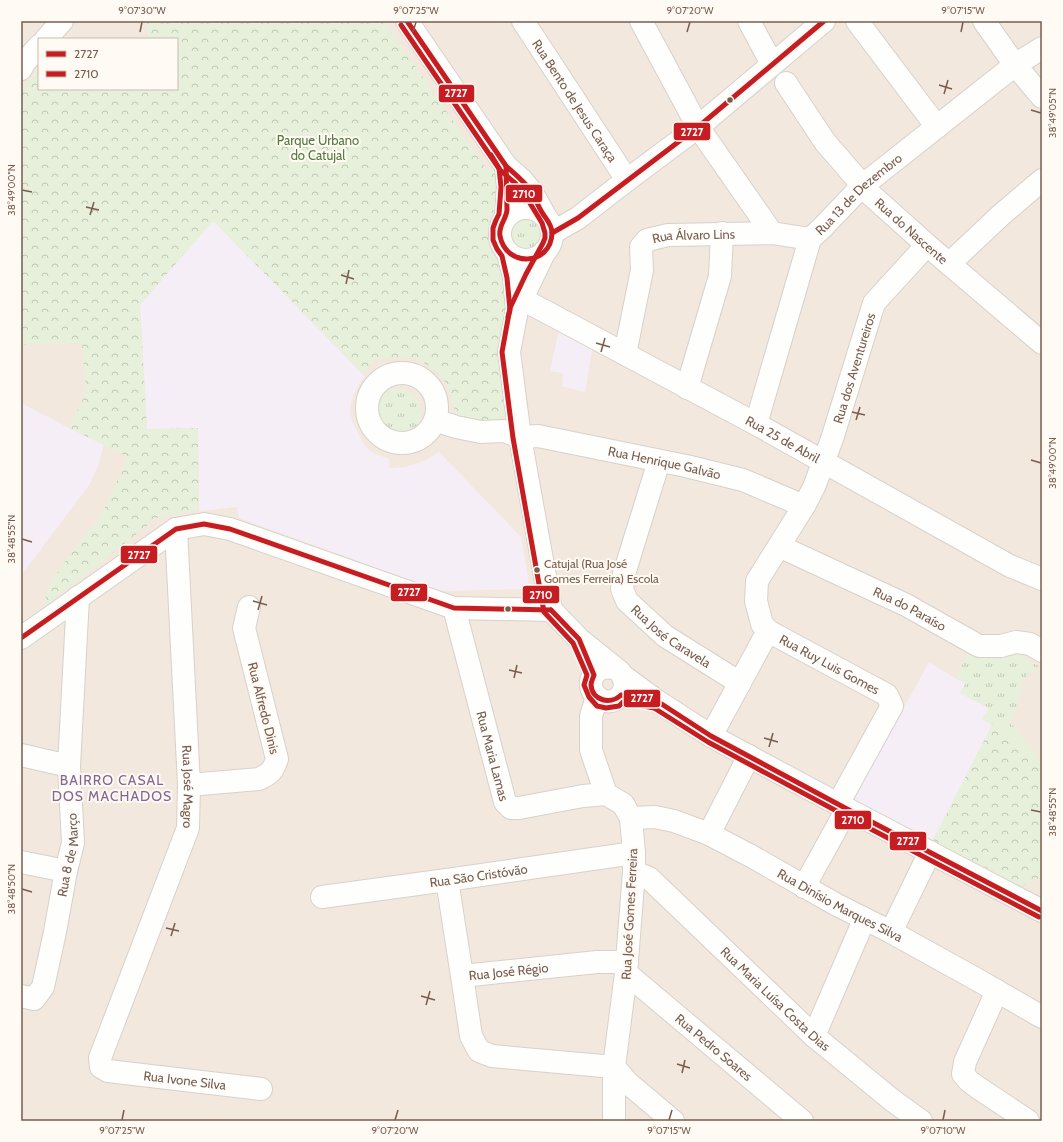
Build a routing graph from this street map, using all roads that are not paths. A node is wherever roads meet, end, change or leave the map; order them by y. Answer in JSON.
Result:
{"nodes":[{"id":1,"x":62,"y":21,"type":"edge"},
{"id":2,"x":407,"y":21,"type":"edge"},
{"id":3,"x":523,"y":21,"type":"edge"},
{"id":4,"x":642,"y":21,"type":"edge"},
{"id":5,"x":749,"y":21,"type":"edge"},
{"id":6,"x":824,"y":21,"type":"edge"},
{"id":7,"x":857,"y":21,"type":"edge"},
{"id":8,"x":984,"y":21,"type":"edge"},
{"id":9,"x":47,"y":38,"type":"edge"},
{"id":10,"x":38,"y":47,"type":"edge"},
{"id":11,"x":1042,"y":48,"type":"edge"},
{"id":12,"x":22,"y":64,"type":"edge"},
{"id":13,"x":772,"y":64,"type":"junction"},
{"id":14,"x":1015,"y":65,"type":"junction"},
{"id":15,"x":786,"y":82,"type":"dead end"},
{"id":16,"x":1042,"y":97,"type":"edge"},
{"id":17,"x":698,"y":127,"type":"junction"},
{"id":18,"x":937,"y":127,"type":"junction"},
{"id":19,"x":506,"y":166,"type":"junction"},
{"id":20,"x":627,"y":180,"type":"junction"},
{"id":21,"x":1042,"y":180,"type":"edge"},
{"id":22,"x":862,"y":186,"type":"junction"},
{"id":23,"x":506,"y":216,"type":"junction"},
{"id":24,"x":547,"y":233,"type":"junction"},
{"id":25,"x":772,"y":233,"type":"junction"},
{"id":26,"x":722,"y":234,"type":"junction"},
{"id":27,"x":810,"y":238,"type":"junction"},
{"id":28,"x":927,"y":245,"type":"junction"},
{"id":29,"x":508,"y":253,"type":"junction"},
{"id":30,"x":949,"y":264,"type":"junction"},
{"id":31,"x":519,"y":305,"type":"junction"},
{"id":32,"x":1042,"y":343,"type":"edge"},
{"id":33,"x":625,"y":354,"type":"junction"},
{"id":34,"x":687,"y":388,"type":"junction"},
{"id":35,"x":435,"y":420,"type":"dead end"},
{"id":36,"x":756,"y":424,"type":"junction"},
{"id":37,"x":520,"y":437,"type":"junction"},
{"id":38,"x":659,"y":461,"type":"junction"},
{"id":39,"x":823,"y":462,"type":"junction"},
{"id":40,"x":804,"y":506,"type":"junction"},
{"id":41,"x":176,"y":529,"type":"junction"},
{"id":42,"x":779,"y":546,"type":"junction"},
{"id":43,"x":1042,"y":579,"type":"edge"},
{"id":44,"x":78,"y":597,"type":"junction"},
{"id":45,"x":249,"y":607,"type":"dead end"},
{"id":46,"x":454,"y":608,"type":"junction"},
{"id":47,"x":551,"y":610,"type":"junction"},
{"id":48,"x":768,"y":631,"type":"junction"},
{"id":49,"x":21,"y":638,"type":"edge"},
{"id":50,"x":579,"y":639,"type":"junction"},
{"id":51,"x":1042,"y":651,"type":"edge"},
{"id":52,"x":594,"y":675,"type":"junction"},
{"id":53,"x":620,"y":680,"type":"junction"},
{"id":54,"x":740,"y":683,"type":"junction"},
{"id":55,"x":597,"y":697,"type":"junction"},
{"id":56,"x":711,"y":736,"type":"junction"},
{"id":57,"x":21,"y":755,"type":"edge"},
{"id":58,"x":749,"y":756,"type":"junction"},
{"id":59,"x":69,"y":766,"type":"junction"},
{"id":60,"x":189,"y":786,"type":"junction"},
{"id":61,"x":606,"y":794,"type":"junction"},
{"id":62,"x":842,"y":807,"type":"junction"},
{"id":63,"x":631,"y":818,"type":"junction"},
{"id":64,"x":709,"y":834,"type":"junction"},
{"id":65,"x":930,"y":852,"type":"junction"},
{"id":66,"x":21,"y":862,"type":"edge"},
{"id":67,"x":634,"y":862,"type":"junction"},
{"id":68,"x":66,"y":870,"type":"junction"},
{"id":69,"x":447,"y":880,"type":"junction"},
{"id":70,"x":804,"y":887,"type":"junction"},
{"id":71,"x":322,"y":897,"type":"dead end"},
{"id":72,"x":1040,"y":906,"type":"edge"},
{"id":73,"x":864,"y":920,"type":"junction"},
{"id":74,"x":891,"y":932,"type":"junction"},
{"id":75,"x":626,"y":968,"type":"junction"},
{"id":76,"x":462,"y":976,"type":"junction"},
{"id":77,"x":997,"y":991,"type":"junction"},
{"id":78,"x":21,"y":996,"type":"edge"},
{"id":79,"x":1042,"y":1017,"type":"edge"},
{"id":80,"x":814,"y":1036,"type":"junction"},
{"id":81,"x":614,"y":1067,"type":"junction"},
{"id":82,"x":108,"y":1071,"type":"joint"},
{"id":83,"x":261,"y":1089,"type":"dead end"},
{"id":84,"x":614,"y":1121,"type":"edge"},
{"id":85,"x":673,"y":1121,"type":"edge"},
{"id":86,"x":802,"y":1121,"type":"edge"},
{"id":87,"x":921,"y":1121,"type":"edge"},
{"id":88,"x":1028,"y":1121,"type":"edge"}],
"edges":[{"from":1,"to":9,"type":"street"},
{"from":2,"to":19,"type":"street"},
{"from":3,"to":20,"type":"street","name":"Rua Bento de Jesus Caraça"},
{"from":4,"to":17,"type":"street"},
{"from":5,"to":13,"type":"street"},
{"from":6,"to":13,"type":"street"},
{"from":7,"to":18,"type":"street"},
{"from":8,"to":14,"type":"street"},
{"from":10,"to":12,"type":"street"},
{"from":11,"to":14,"type":"street","name":"Rua 13 de Dezembro"},
{"from":13,"to":17,"type":"street"},
{"from":14,"to":16,"type":"street"},
{"from":14,"to":18,"type":"street","name":"Rua 13 de Dezembro"},
{"from":15,"to":22,"type":"street","name":"Rua do Nascente"},
{"from":17,"to":20,"type":"street"},
{"from":17,"to":25,"type":"street"},
{"from":18,"to":22,"type":"street","name":"Rua 13 de Dezembro"},
{"from":19,"to":23,"type":"street"},
{"from":19,"to":24,"type":"street"},
{"from":20,"to":24,"type":"street"},
{"from":21,"to":30,"type":"street"},
{"from":22,"to":27,"type":"street","name":"Rua 13 de Dezembro"},
{"from":22,"to":28,"type":"street","name":"Rua do Nascente"},
{"from":23,"to":24,"type":"street"},
{"from":23,"to":29,"type":"street"},
{"from":24,"to":29,"type":"street"},
{"from":24,"to":31,"type":"street"},
{"from":25,"to":26,"type":"street","name":"Rua Álvaro Lins"},
{"from":25,"to":27,"type":"street","name":"Rua Álvaro Lins"},
{"from":26,"to":33,"type":"street","name":"Rua Álvaro Lins"},
{"from":26,"to":34,"type":"street"},
{"from":27,"to":36,"type":"street","name":"Rua 13 de Dezembro"},
{"from":28,"to":30,"type":"street","name":"Rua do Nascente"},
{"from":28,"to":39,"type":"street","name":"Rua dos Aventureiros"},
{"from":29,"to":31,"type":"street"},
{"from":30,"to":32,"type":"street","name":"Rua do Nascente"},
{"from":31,"to":33,"type":"street","name":"Rua 25 de Abril"},
{"from":31,"to":37,"type":"street"},
{"from":33,"to":34,"type":"street","name":"Rua 25 de Abril"},
{"from":34,"to":36,"type":"street","name":"Rua 25 de Abril"},
{"from":35,"to":37,"type":"street","name":"Rua Henrique Galvão"},
{"from":36,"to":39,"type":"street","name":"Rua 25 de Abril"},
{"from":37,"to":38,"type":"street","name":"Rua Henrique Galvão"},
{"from":37,"to":47,"type":"street"},
{"from":38,"to":40,"type":"street","name":"Rua Henrique Galvão"},
{"from":38,"to":54,"type":"street","name":"Rua José Caravela"},
{"from":39,"to":40,"type":"street","name":"Rua dos Aventureiros"},
{"from":39,"to":43,"type":"street","name":"Rua 25 de Abril"},
{"from":40,"to":42,"type":"street","name":"Rua dos Aventureiros"},
{"from":41,"to":44,"type":"street"},
{"from":41,"to":46,"type":"street"},
{"from":41,"to":60,"type":"street","name":"Rua José Magro"},
{"from":42,"to":48,"type":"street","name":"Rua dos Aventureiros"},
{"from":42,"to":51,"type":"street","name":"Rua do Paraíso"},
{"from":44,"to":49,"type":"street"},
{"from":44,"to":59,"type":"street","name":"Rua 8 de Março"},
{"from":45,"to":60,"type":"street","name":"Rua Alfredo Dinis"},
{"from":46,"to":47,"type":"street"},
{"from":46,"to":61,"type":"street","name":"Rua Maria Lamas"},
{"from":47,"to":50,"type":"street"},
{"from":48,"to":54,"type":"street"},
{"from":48,"to":62,"type":"street","name":"Rua Ruy Luis Gomes"},
{"from":50,"to":52,"type":"street"},
{"from":50,"to":53,"type":"street"},
{"from":52,"to":53,"type":"street"},
{"from":52,"to":55,"type":"street"},
{"from":53,"to":55,"type":"street"},
{"from":53,"to":56,"type":"street"},
{"from":54,"to":56,"type":"street"},
{"from":55,"to":61,"type":"street"},
{"from":56,"to":58,"type":"street"},
{"from":57,"to":59,"type":"street"},
{"from":58,"to":62,"type":"street"},
{"from":58,"to":64,"type":"street"},
{"from":59,"to":68,"type":"street","name":"Rua 8 de Março"},
{"from":60,"to":82,"type":"street","name":"Rua José Magro"},
{"from":61,"to":63,"type":"street"},
{"from":62,"to":65,"type":"street"},
{"from":62,"to":70,"type":"street"},
{"from":63,"to":64,"type":"street","name":"Rua Dinísio Marques Silva"},
{"from":63,"to":67,"type":"street","name":"Rua José Gomes Ferreira"},
{"from":64,"to":70,"type":"street","name":"Rua Dinísio Marques Silva"},
{"from":65,"to":72,"type":"street"},
{"from":65,"to":74,"type":"street"},
{"from":66,"to":68,"type":"street"},
{"from":67,"to":69,"type":"street","name":"Rua São Cristóvão"},
{"from":67,"to":75,"type":"street","name":"Rua José Gomes Ferreira"},
{"from":67,"to":80,"type":"street","name":"Rua Maria Luísa Costa Dias"},
{"from":68,"to":78,"type":"street","name":"Rua 8 de Março"},
{"from":69,"to":71,"type":"street","name":"Rua São Cristóvão"},
{"from":69,"to":76,"type":"street","name":"Rua José Régio"},
{"from":70,"to":73,"type":"street","name":"Rua Dinísio Marques Silva"},
{"from":73,"to":74,"type":"street","name":"Rua Dinísio Marques Silva"},
{"from":73,"to":80,"type":"street"},
{"from":74,"to":77,"type":"street","name":"Rua Dinísio Marques Silva"},
{"from":75,"to":76,"type":"street","name":"Rua José Régio"},
{"from":75,"to":81,"type":"street","name":"Rua José Gomes Ferreira"},
{"from":75,"to":86,"type":"street","name":"Rua Pedro Soares"},
{"from":76,"to":81,"type":"street"},
{"from":77,"to":79,"type":"street","name":"Rua Dinísio Marques Silva"},
{"from":77,"to":88,"type":"street"},
{"from":80,"to":87,"type":"street","name":"Rua Maria Luísa Costa Dias"},
{"from":81,"to":84,"type":"street","name":"Rua José Gomes Ferreira"},
{"from":81,"to":85,"type":"street"},
{"from":82,"to":83,"type":"street","name":"Rua Ivone Silva"}]}
